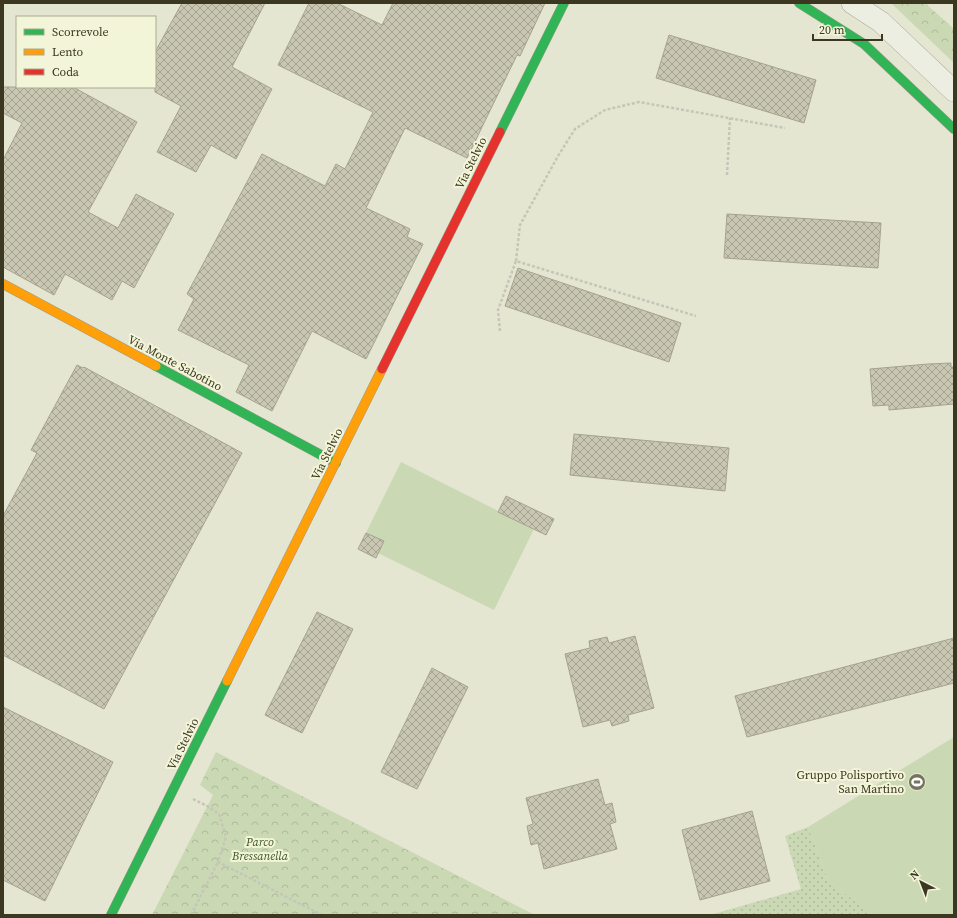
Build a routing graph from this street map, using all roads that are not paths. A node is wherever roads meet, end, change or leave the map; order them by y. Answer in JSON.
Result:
{"nodes":[{"id":1,"x":564,"y":3,"type":"edge"},
{"id":2,"x":799,"y":3,"type":"edge"},
{"id":3,"x":852,"y":3,"type":"edge"},
{"id":4,"x":954,"y":91,"type":"edge"},
{"id":5,"x":954,"y":129,"type":"edge"},
{"id":6,"x":3,"y":284,"type":"edge"},
{"id":7,"x":336,"y":463,"type":"junction"},
{"id":8,"x":111,"y":915,"type":"edge"}],
"edges":[{"from":1,"to":7,"type":"street","name":"Via Stelvio"},
{"from":2,"to":5,"type":"street"},
{"from":3,"to":4,"type":"street"},
{"from":6,"to":7,"type":"street","name":"Via Monte Sabotino"},
{"from":7,"to":8,"type":"street","name":"Via Stelvio"}]}
